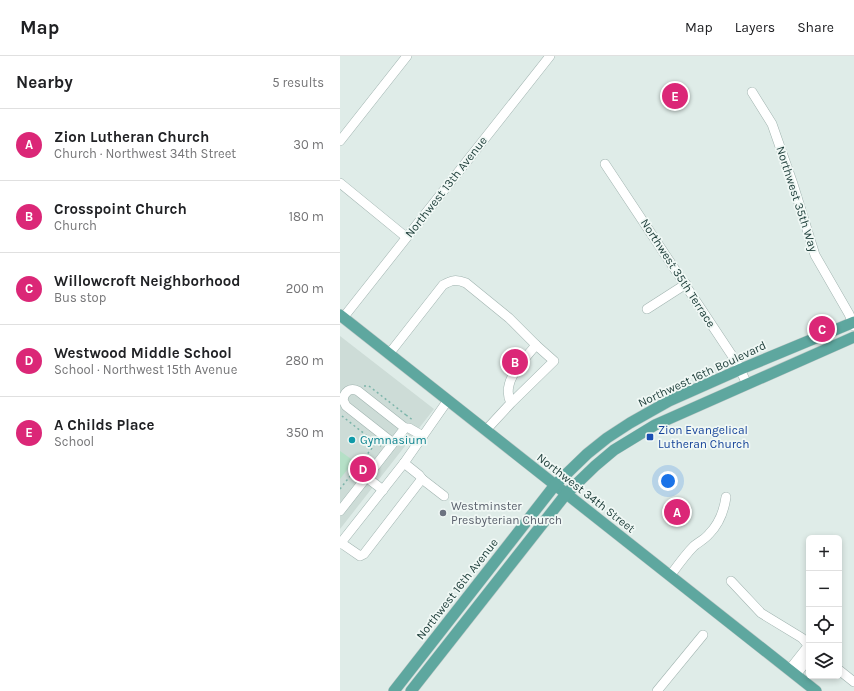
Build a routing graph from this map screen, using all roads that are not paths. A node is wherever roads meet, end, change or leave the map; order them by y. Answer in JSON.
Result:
{"nodes":[{"id":1,"x":407,"y":56,"type":"edge"},
{"id":2,"x":550,"y":56,"type":"edge"},
{"id":3,"x":752,"y":92,"type":"dead end"},
{"id":4,"x":340,"y":141,"type":"edge"},
{"id":5,"x":605,"y":164,"type":"dead end"},
{"id":6,"x":340,"y":183,"type":"edge"},
{"id":7,"x":406,"y":237,"type":"junction"},
{"id":8,"x":686,"y":284,"type":"junction"},
{"id":9,"x":647,"y":309,"type":"dead end"},
{"id":10,"x":342,"y":316,"type":"edge"},
{"id":11,"x":854,"y":323,"type":"edge"},
{"id":12,"x":854,"y":337,"type":"edge"},
{"id":13,"x":536,"y":345,"type":"junction"},
{"id":14,"x":389,"y":354,"type":"junction"},
{"id":15,"x":741,"y":369,"type":"junction"},
{"id":16,"x":747,"y":384,"type":"junction"},
{"id":17,"x":448,"y":400,"type":"junction"},
{"id":18,"x":511,"y":403,"type":"junction"},
{"id":19,"x":405,"y":428,"type":"junction"},
{"id":20,"x":486,"y":430,"type":"junction"},
{"id":21,"x":423,"y":436,"type":"junction"},
{"id":22,"x":393,"y":442,"type":"junction"},
{"id":23,"x":404,"y":463,"type":"junction"},
{"id":24,"x":366,"y":477,"type":"junction"},
{"id":25,"x":422,"y":479,"type":"junction"},
{"id":26,"x":555,"y":485,"type":"junction"},
{"id":27,"x":383,"y":490,"type":"junction"},
{"id":28,"x":566,"y":494,"type":"junction"},
{"id":29,"x":444,"y":496,"type":"dead end"},
{"id":30,"x":726,"y":497,"type":"dead end"},
{"id":31,"x":340,"y":511,"type":"edge"},
{"id":32,"x":341,"y":544,"type":"edge"},
{"id":33,"x":670,"y":576,"type":"junction"},
{"id":34,"x":731,"y":581,"type":"dead end"},
{"id":35,"x":449,"y":620,"type":"junction"},
{"id":36,"x":460,"y":627,"type":"junction"},
{"id":37,"x":703,"y":635,"type":"dead end"},
{"id":38,"x":806,"y":643,"type":"edge"},
{"id":39,"x":806,"y":649,"type":"edge"},
{"id":40,"x":806,"y":661,"type":"edge"},
{"id":41,"x":842,"y":672,"type":"edge"},
{"id":42,"x":792,"y":673,"type":"junction"},
{"id":43,"x":854,"y":682,"type":"edge"},
{"id":44,"x":394,"y":691,"type":"edge"},
{"id":45,"x":411,"y":691,"type":"edge"},
{"id":46,"x":657,"y":691,"type":"edge"},
{"id":47,"x":816,"y":691,"type":"edge"}],
"edges":[{"from":1,"to":4,"type":"street"},
{"from":2,"to":7,"type":"street","name":"Northwest 13th Avenue"},
{"from":3,"to":11,"type":"street","name":"Northwest 35th Way"},
{"from":5,"to":8,"type":"street","name":"Northwest 35th Terrace"},
{"from":6,"to":7,"type":"street"},
{"from":7,"to":10,"type":"street","name":"Northwest 13th Avenue"},
{"from":8,"to":9,"type":"street"},
{"from":8,"to":15,"type":"street","name":"Northwest 35th Terrace"},
{"from":10,"to":14,"type":"main road","name":"Northwest 34th Street"},
{"from":11,"to":15,"type":"main road","name":"Northwest 16th Boulevard"},
{"from":12,"to":16,"type":"main road"},
{"from":13,"to":14,"type":"street"},
{"from":13,"to":18,"type":"street"},
{"from":13,"to":18,"type":"street"},
{"from":14,"to":17,"type":"main road","name":"Northwest 34th Street"},
{"from":15,"to":16,"type":"street","name":"Northwest 35th Terrace"},
{"from":15,"to":26,"type":"main road","name":"Northwest 16th Boulevard"},
{"from":16,"to":28,"type":"main road"},
{"from":17,"to":20,"type":"main road","name":"Northwest 34th Street"},
{"from":17,"to":21,"type":"street"},
{"from":18,"to":20,"type":"street"},
{"from":19,"to":21,"type":"street"},
{"from":19,"to":22,"type":"street"},
{"from":19,"to":22,"type":"street"},
{"from":20,"to":26,"type":"main road","name":"Northwest 34th Street"},
{"from":21,"to":23,"type":"street"},
{"from":22,"to":24,"type":"street"},
{"from":23,"to":25,"type":"street"},
{"from":23,"to":27,"type":"street"},
{"from":24,"to":27,"type":"street"},
{"from":24,"to":31,"type":"street"},
{"from":25,"to":29,"type":"street"},
{"from":25,"to":32,"type":"street"},
{"from":26,"to":28,"type":"main road","name":"Northwest 34th Street"},
{"from":26,"to":35,"type":"main road","name":"Northwest 16th Avenue"},
{"from":27,"to":32,"type":"street"},
{"from":28,"to":33,"type":"main road","name":"Northwest 34th Street"},
{"from":28,"to":36,"type":"main road"},
{"from":30,"to":33,"type":"street"},
{"from":33,"to":42,"type":"main road","name":"Northwest 34th Street"},
{"from":34,"to":38,"type":"street"},
{"from":35,"to":36,"type":"main road"},
{"from":35,"to":44,"type":"main road","name":"Northwest 16th Avenue"},
{"from":36,"to":45,"type":"main road"},
{"from":37,"to":46,"type":"street"},
{"from":39,"to":42,"type":"street"},
{"from":40,"to":42,"type":"street"},
{"from":41,"to":43,"type":"street"},
{"from":42,"to":47,"type":"main road","name":"Northwest 34th Street"}]}
